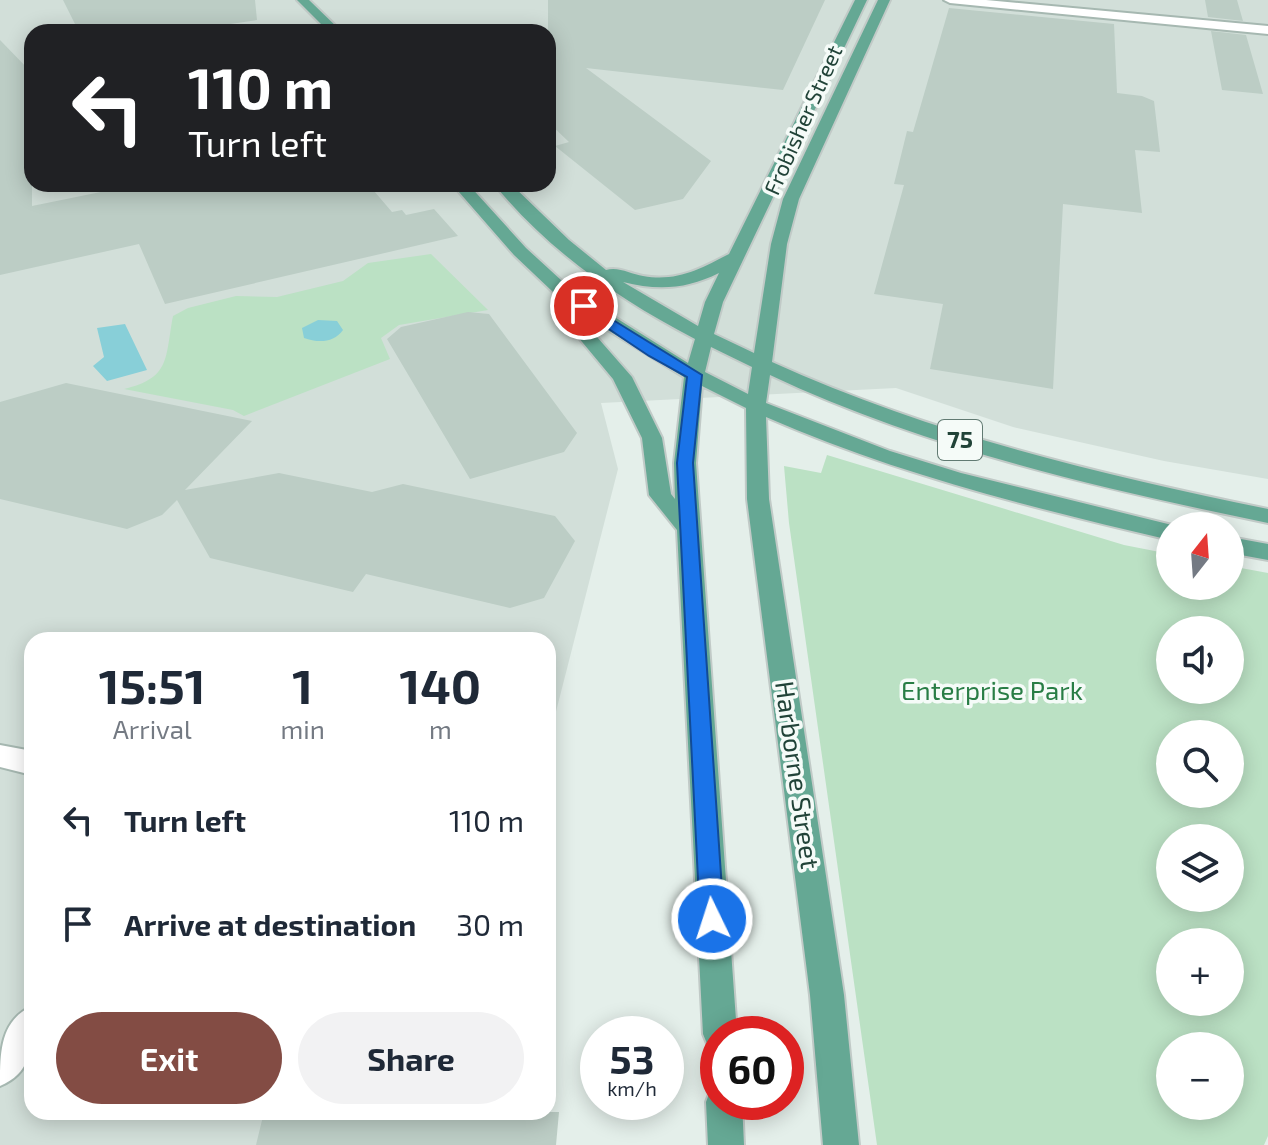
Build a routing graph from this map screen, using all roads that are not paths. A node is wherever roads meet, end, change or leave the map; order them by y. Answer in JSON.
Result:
{"nodes":[{"id":1,"x":303,"y":0,"type":"edge"},
{"id":2,"x":861,"y":0,"type":"edge"},
{"id":3,"x":884,"y":0,"type":"edge"},
{"id":4,"x":950,"y":0,"type":"edge"},
{"id":5,"x":328,"y":24,"type":"edge"},
{"id":6,"x":1268,"y":30,"type":"edge"},
{"id":7,"x":467,"y":192,"type":"edge"},
{"id":8,"x":510,"y":192,"type":"edge"},
{"id":9,"x":734,"y":258,"type":"junction"},
{"id":10,"x":591,"y":266,"type":"junction"},
{"id":11,"x":561,"y":290,"type":"junction"},
{"id":12,"x":704,"y":336,"type":"junction"},
{"id":13,"x":760,"y":365,"type":"junction"},
{"id":14,"x":694,"y":375,"type":"junction"},
{"id":15,"x":756,"y":405,"type":"junction"},
{"id":16,"x":1268,"y":516,"type":"edge"},
{"id":17,"x":688,"y":529,"type":"junction"},
{"id":18,"x":1156,"y":529,"type":"edge"},
{"id":19,"x":1244,"y":548,"type":"edge"},
{"id":20,"x":1268,"y":552,"type":"edge"},
{"id":21,"x":0,"y":756,"type":"edge"},
{"id":22,"x":24,"y":761,"type":"edge"},
{"id":23,"x":719,"y":1016,"type":"edge"},
{"id":24,"x":24,"y":1034,"type":"edge"},
{"id":25,"x":0,"y":1068,"type":"edge"},
{"id":26,"x":725,"y":1120,"type":"edge"},
{"id":27,"x":726,"y":1145,"type":"edge"},
{"id":28,"x":841,"y":1145,"type":"edge"}],
"edges":[{"from":1,"to":5,"type":"main road"},
{"from":2,"to":9,"type":"main road","name":"Frobisher Street"},
{"from":3,"to":13,"type":"main road","name":"Frobisher Street"},
{"from":4,"to":6,"type":"street"},
{"from":7,"to":11,"type":"main road","number":"75"},
{"from":8,"to":10,"type":"main road","number":"75"},
{"from":9,"to":10,"type":"main road"},
{"from":9,"to":12,"type":"main road","name":"Frobisher Street"},
{"from":10,"to":12,"type":"main road","number":"75"},
{"from":11,"to":14,"type":"main road","number":"75"},
{"from":11,"to":17,"type":"main road"},
{"from":12,"to":13,"type":"main road","number":"75"},
{"from":12,"to":14,"type":"main road","name":"Frobisher Street"},
{"from":13,"to":15,"type":"main road","name":"Frobisher Street"},
{"from":13,"to":16,"type":"main road","number":"75"},
{"from":14,"to":15,"type":"main road","number":"75"},
{"from":14,"to":17,"type":"main road"},
{"from":15,"to":18,"type":"main road","number":"75"},
{"from":15,"to":28,"type":"main road","name":"Harborne Street"},
{"from":17,"to":23,"type":"main road"},
{"from":19,"to":20,"type":"main road"},
{"from":21,"to":22,"type":"street"},
{"from":24,"to":25,"type":"street"},
{"from":26,"to":27,"type":"main road"}]}
